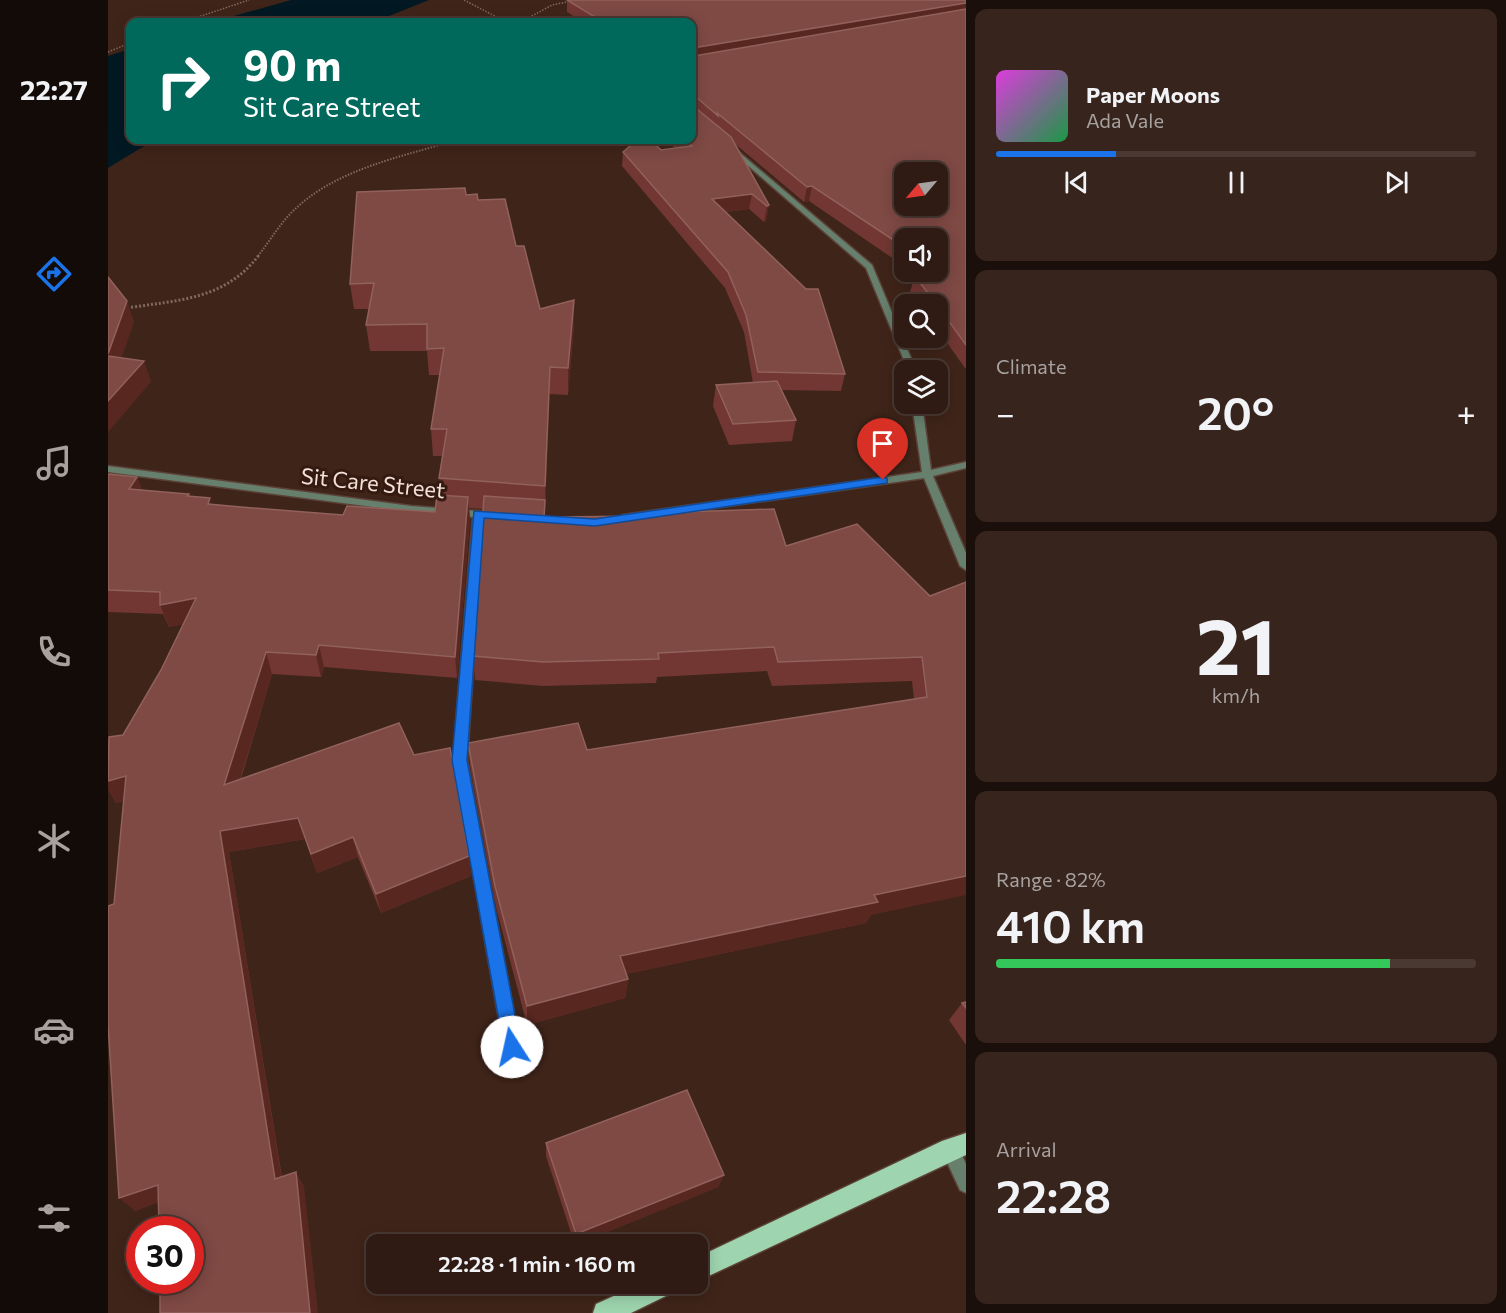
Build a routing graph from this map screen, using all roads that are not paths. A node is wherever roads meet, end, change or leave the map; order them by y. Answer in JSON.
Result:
{"nodes":[{"id":1,"x":727,"y":145,"type":"edge"},
{"id":2,"x":908,"y":360,"type":"edge"},
{"id":3,"x":918,"y":414,"type":"edge"},
{"id":4,"x":966,"y":465,"type":"edge"},
{"id":5,"x":108,"y":469,"type":"edge"},
{"id":6,"x":927,"y":474,"type":"junction"},
{"id":7,"x":478,"y":513,"type":"junction"},
{"id":8,"x":513,"y":516,"type":"edge"},
{"id":9,"x":606,"y":521,"type":"edge"},
{"id":10,"x":966,"y":566,"type":"edge"},
{"id":11,"x":512,"y":1047,"type":"dead end"},
{"id":12,"x":958,"y":1147,"type":"edge"},
{"id":13,"x":966,"y":1184,"type":"edge"},
{"id":14,"x":708,"y":1264,"type":"edge"},
{"id":15,"x":645,"y":1294,"type":"edge"},
{"id":16,"x":605,"y":1313,"type":"edge"}],
"edges":[{"from":1,"to":2,"type":"street"},
{"from":3,"to":6,"type":"street"},
{"from":4,"to":6,"type":"street"},
{"from":5,"to":7,"type":"street","name":"Sit Care Street"},
{"from":6,"to":9,"type":"street"},
{"from":6,"to":10,"type":"street"},
{"from":7,"to":8,"type":"street","name":"Sit Care Street"},
{"from":7,"to":11,"type":"street"},
{"from":12,"to":13,"type":"street"},
{"from":12,"to":14,"type":"main road"},
{"from":15,"to":16,"type":"main road"}]}
